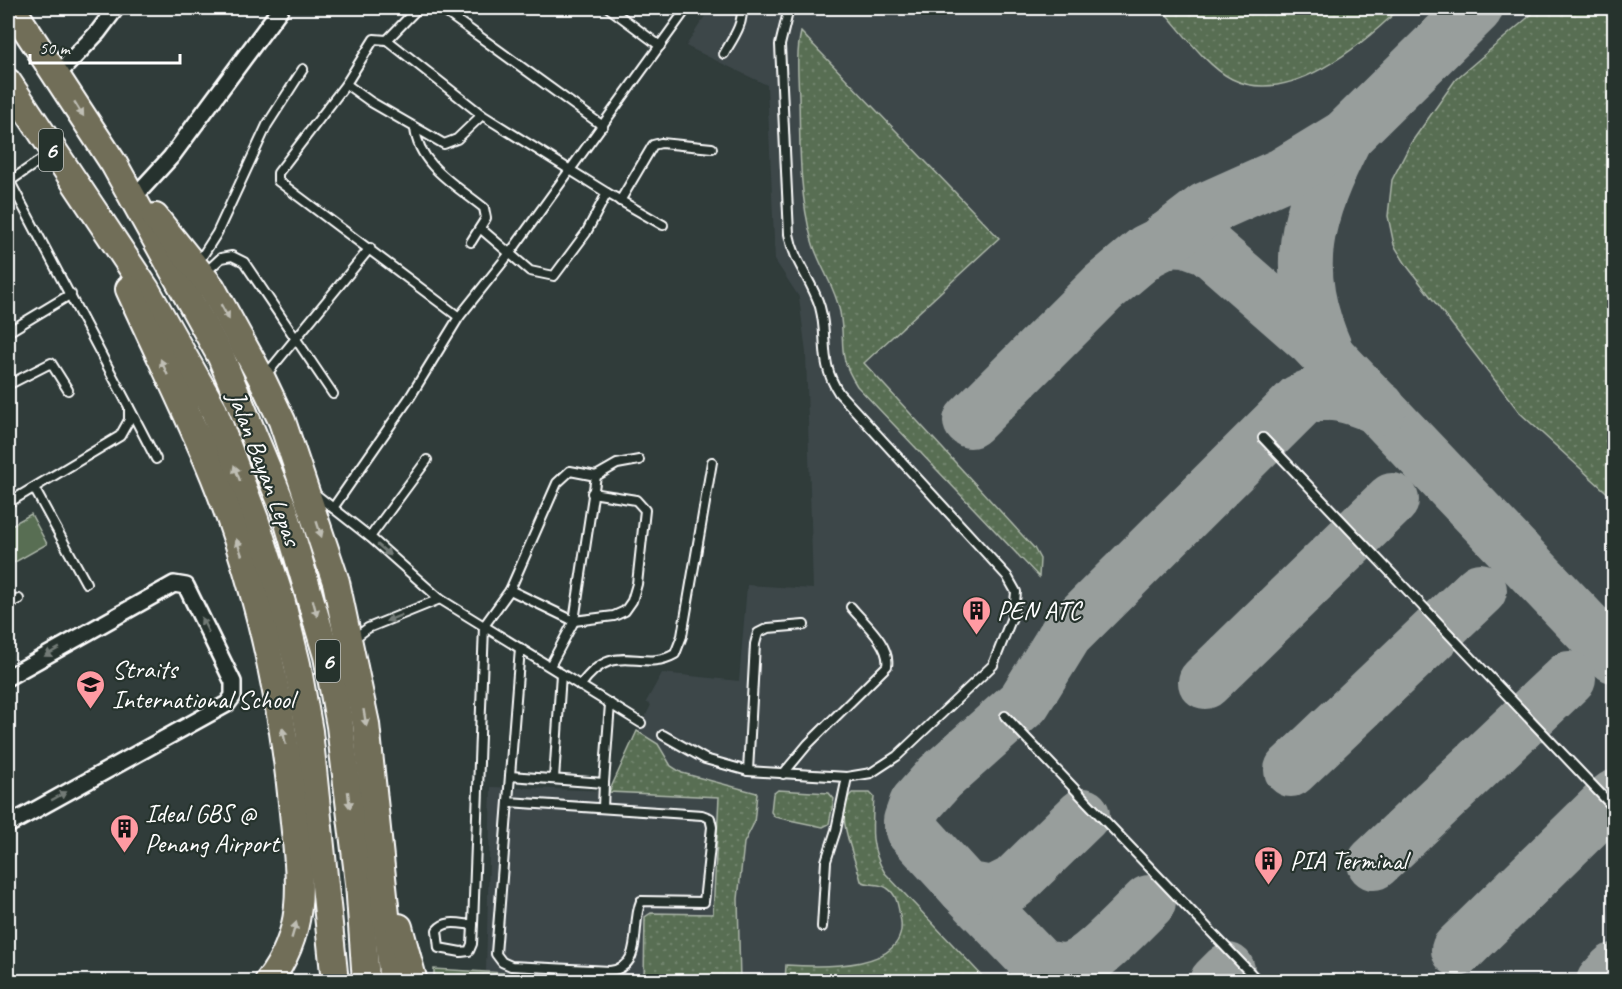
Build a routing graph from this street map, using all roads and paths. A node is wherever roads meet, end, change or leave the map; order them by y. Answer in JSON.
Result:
{"nodes":[{"id":1,"x":12,"y":8,"type":"edge"},
{"id":2,"x":116,"y":8,"type":"edge"},
{"id":3,"x":281,"y":8,"type":"edge"},
{"id":4,"x":418,"y":8,"type":"edge"},
{"id":5,"x":440,"y":8,"type":"edge"},
{"id":6,"x":609,"y":8,"type":"edge"},
{"id":7,"x":687,"y":8,"type":"edge"},
{"id":8,"x":741,"y":8,"type":"edge"},
{"id":9,"x":789,"y":8,"type":"edge"},
{"id":10,"x":387,"y":40,"type":"junction"},
{"id":11,"x":660,"y":46,"type":"junction"},
{"id":12,"x":724,"y":54,"type":"dead end"},
{"id":13,"x":303,"y":69,"type":"dead end"},
{"id":14,"x":57,"y":75,"type":"junction"},
{"id":15,"x":8,"y":82,"type":"edge"},
{"id":16,"x":346,"y":84,"type":"junction"},
{"id":17,"x":482,"y":115,"type":"junction"},
{"id":18,"x":603,"y":126,"type":"junction"},
{"id":19,"x":415,"y":128,"type":"junction"},
{"id":20,"x":712,"y":148,"type":"dead end"},
{"id":21,"x":52,"y":152,"type":"junction"},
{"id":22,"x":114,"y":164,"type":"junction"},
{"id":23,"x":570,"y":169,"type":"junction"},
{"id":24,"x":9,"y":180,"type":"edge"},
{"id":25,"x":607,"y":192,"type":"junction"},
{"id":26,"x":137,"y":194,"type":"junction"},
{"id":27,"x":620,"y":201,"type":"junction"},
{"id":28,"x":96,"y":216,"type":"junction"},
{"id":29,"x":663,"y":225,"type":"dead end"},
{"id":30,"x":480,"y":228,"type":"junction"},
{"id":31,"x":471,"y":242,"type":"dead end"},
{"id":32,"x":370,"y":248,"type":"junction"},
{"id":33,"x":510,"y":253,"type":"junction"},
{"id":34,"x":199,"y":271,"type":"junction"},
{"id":35,"x":71,"y":294,"type":"junction"},
{"id":36,"x":459,"y":317,"type":"junction"},
{"id":37,"x":8,"y":332,"type":"edge"},
{"id":38,"x":296,"y":340,"type":"junction"},
{"id":39,"x":262,"y":379,"type":"junction"},
{"id":40,"x":8,"y":385,"type":"edge"},
{"id":41,"x":68,"y":390,"type":"dead end"},
{"id":42,"x":333,"y":394,"type":"dead end"},
{"id":43,"x":129,"y":407,"type":"junction"},
{"id":44,"x":1263,"y":438,"type":"dead end"},
{"id":45,"x":156,"y":459,"type":"dead end"},
{"id":46,"x":428,"y":460,"type":"dead end"},
{"id":47,"x":639,"y":460,"type":"dead end"},
{"id":48,"x":712,"y":462,"type":"dead end"},
{"id":49,"x":596,"y":476,"type":"junction"},
{"id":50,"x":305,"y":487,"type":"junction"},
{"id":51,"x":34,"y":489,"type":"junction"},
{"id":52,"x":592,"y":493,"type":"junction"},
{"id":53,"x":8,"y":503,"type":"edge"},
{"id":54,"x":333,"y":508,"type":"junction"},
{"id":55,"x":370,"y":537,"type":"junction"},
{"id":56,"x":86,"y":583,"type":"dead end"},
{"id":57,"x":510,"y":590,"type":"junction"},
{"id":58,"x":19,"y":599,"type":"dead end"},
{"id":59,"x":440,"y":599,"type":"junction"},
{"id":60,"x":8,"y":604,"type":"edge"},
{"id":61,"x":851,"y":607,"type":"dead end"},
{"id":62,"x":574,"y":621,"type":"junction"},
{"id":63,"x":804,"y":624,"type":"dead end"},
{"id":64,"x":484,"y":626,"type":"junction"},
{"id":65,"x":350,"y":641,"type":"junction"},
{"id":66,"x":520,"y":648,"type":"junction"},
{"id":67,"x":550,"y":666,"type":"junction"},
{"id":68,"x":561,"y":674,"type":"junction"},
{"id":69,"x":8,"y":677,"type":"edge"},
{"id":70,"x":580,"y":686,"type":"junction"},
{"id":71,"x":610,"y":704,"type":"junction"},
{"id":72,"x":1005,"y":716,"type":"dead end"},
{"id":73,"x":641,"y":723,"type":"dead end"},
{"id":74,"x":663,"y":735,"type":"dead end"},
{"id":75,"x":748,"y":771,"type":"junction"},
{"id":76,"x":783,"y":774,"type":"junction"},
{"id":77,"x":510,"y":776,"type":"junction"},
{"id":78,"x":847,"y":777,"type":"junction"},
{"id":79,"x":554,"y":779,"type":"junction"},
{"id":80,"x":604,"y":783,"type":"junction"},
{"id":81,"x":508,"y":802,"type":"junction"},
{"id":82,"x":603,"y":808,"type":"junction"},
{"id":83,"x":1614,"y":808,"type":"edge"},
{"id":84,"x":8,"y":825,"type":"edge"},
{"id":85,"x":383,"y":869,"type":"junction"},
{"id":86,"x":473,"y":925,"type":"junction"},
{"id":87,"x":822,"y":927,"type":"dead end"},
{"id":88,"x":268,"y":981,"type":"edge"},
{"id":89,"x":335,"y":981,"type":"edge"},
{"id":90,"x":366,"y":981,"type":"edge"},
{"id":91,"x":393,"y":981,"type":"edge"},
{"id":92,"x":414,"y":981,"type":"edge"},
{"id":93,"x":1259,"y":981,"type":"edge"}],
"edges":[{"from":1,"to":14,"type":"highway","name":"Jalan Bayan Lepas","number":"6"},
{"from":2,"to":14,"type":"street"},
{"from":3,"to":26,"type":"street"},
{"from":4,"to":10,"type":"lane"},
{"from":5,"to":18,"type":"lane"},
{"from":6,"to":11,"type":"lane"},
{"from":7,"to":11,"type":"lane"},
{"from":8,"to":12,"type":"lane"},
{"from":9,"to":78,"type":"lane"},
{"from":10,"to":16,"type":"lane"},
{"from":10,"to":17,"type":"lane"},
{"from":11,"to":18,"type":"lane"},
{"from":13,"to":34,"type":"lane"},
{"from":14,"to":22,"type":"highway","name":"Jalan Bayan Lepas","number":"6","one_way":true},
{"from":15,"to":21,"type":"highway","name":"Jalan Bayan Lepas","number":"6"},
{"from":16,"to":19,"type":"lane"},
{"from":16,"to":32,"type":"lane"},
{"from":17,"to":19,"type":"lane"},
{"from":17,"to":23,"type":"lane"},
{"from":18,"to":23,"type":"lane"},
{"from":19,"to":30,"type":"lane"},
{"from":20,"to":27,"type":"lane"},
{"from":21,"to":24,"type":"lane"},
{"from":21,"to":28,"type":"highway","name":"Jalan Bayan Lepas","number":"6"},
{"from":22,"to":26,"type":"highway"},
{"from":22,"to":90,"type":"highway","name":"Jalan Bayan Lepas","number":"6","one_way":true},
{"from":23,"to":25,"type":"lane"},
{"from":23,"to":33,"type":"lane"},
{"from":24,"to":35,"type":"lane"},
{"from":25,"to":27,"type":"lane"},
{"from":25,"to":33,"type":"lane"},
{"from":26,"to":34,"type":"highway"},
{"from":27,"to":29,"type":"lane"},
{"from":88,"to":28,"type":"highway","one_way":true},
{"from":89,"to":28,"type":"highway","name":"Jalan Bayan Lepas","number":"6","one_way":true},
{"from":30,"to":31,"type":"lane"},
{"from":30,"to":33,"type":"lane"},
{"from":32,"to":36,"type":"lane"},
{"from":32,"to":38,"type":"lane"},
{"from":33,"to":36,"type":"lane"},
{"from":34,"to":38,"type":"lane"},
{"from":34,"to":39,"type":"highway","one_way":true},
{"from":35,"to":37,"type":"lane"},
{"from":35,"to":43,"type":"lane"},
{"from":36,"to":54,"type":"lane"},
{"from":38,"to":39,"type":"lane"},
{"from":38,"to":42,"type":"lane"},
{"from":39,"to":50,"type":"highway"},
{"from":40,"to":41,"type":"lane"},
{"from":43,"to":45,"type":"lane"},
{"from":43,"to":51,"type":"lane"},
{"from":44,"to":83,"type":"lane"},
{"from":46,"to":55,"type":"lane"},
{"from":47,"to":49,"type":"lane"},
{"from":48,"to":70,"type":"lane"},
{"from":49,"to":52,"type":"lane"},
{"from":49,"to":57,"type":"lane"},
{"from":50,"to":54,"type":"lane"},
{"from":50,"to":65,"type":"highway","one_way":true},
{"from":51,"to":53,"type":"lane"},
{"from":51,"to":56,"type":"lane"},
{"from":52,"to":62,"type":"lane"},
{"from":52,"to":62,"type":"lane"},
{"from":54,"to":55,"type":"lane"},
{"from":55,"to":59,"type":"lane","one_way":true},
{"from":57,"to":62,"type":"lane"},
{"from":57,"to":64,"type":"lane"},
{"from":58,"to":60,"type":"lane"},
{"from":59,"to":64,"type":"lane"},
{"from":59,"to":65,"type":"lane","one_way":true},
{"from":61,"to":76,"type":"lane"},
{"from":62,"to":67,"type":"lane"},
{"from":63,"to":75,"type":"lane"},
{"from":64,"to":66,"type":"lane"},
{"from":64,"to":86,"type":"lane"},
{"from":65,"to":85,"type":"highway","one_way":true},
{"from":66,"to":67,"type":"lane"},
{"from":66,"to":77,"type":"lane"},
{"from":67,"to":68,"type":"lane"},
{"from":68,"to":70,"type":"lane"},
{"from":68,"to":79,"type":"lane"},
{"from":84,"to":69,"type":"street","one_way":true},
{"from":70,"to":71,"type":"lane"},
{"from":71,"to":73,"type":"lane"},
{"from":71,"to":80,"type":"lane"},
{"from":72,"to":93,"type":"lane"},
{"from":74,"to":75,"type":"lane"},
{"from":75,"to":76,"type":"lane"},
{"from":76,"to":78,"type":"lane"},
{"from":77,"to":79,"type":"lane"},
{"from":77,"to":81,"type":"lane"},
{"from":78,"to":87,"type":"lane"},
{"from":79,"to":80,"type":"lane"},
{"from":80,"to":82,"type":"lane"},
{"from":81,"to":82,"type":"lane"},
{"from":81,"to":82,"type":"lane"},
{"from":85,"to":91,"type":"highway"},
{"from":85,"to":92,"type":"highway"},
{"from":86,"to":86,"type":"lane"}]}
